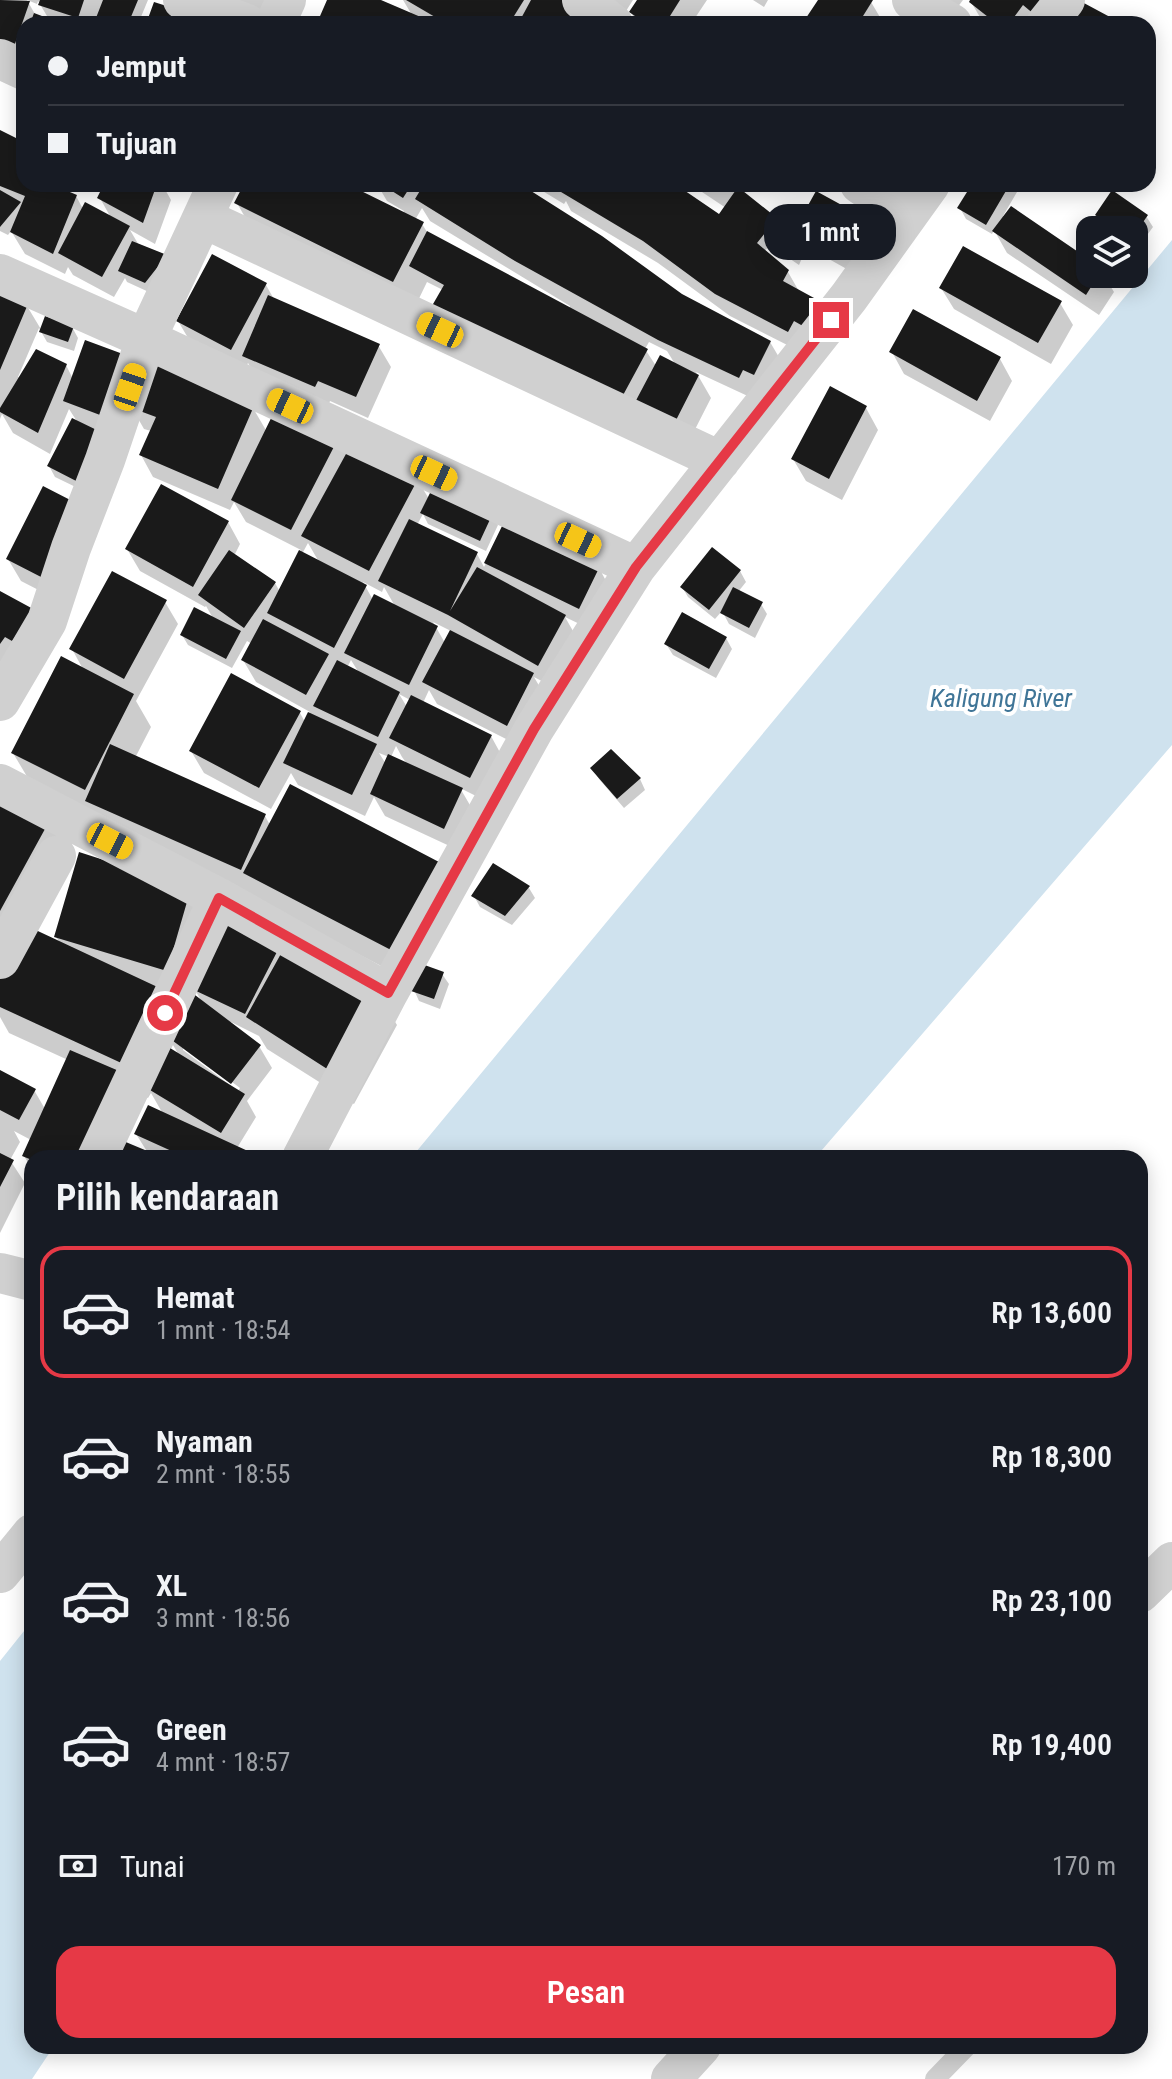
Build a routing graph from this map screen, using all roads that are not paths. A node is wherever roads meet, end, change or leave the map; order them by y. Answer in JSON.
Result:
{"nodes":[{"id":1,"x":183,"y":0,"type":"edge"},
{"id":2,"x":582,"y":0,"type":"edge"},
{"id":3,"x":912,"y":0,"type":"edge"},
{"id":4,"x":1065,"y":0,"type":"edge"},
{"id":5,"x":226,"y":16,"type":"edge"},
{"id":6,"x":603,"y":16,"type":"edge"},
{"id":7,"x":939,"y":16,"type":"edge"},
{"id":8,"x":1052,"y":16,"type":"edge"},
{"id":9,"x":872,"y":192,"type":"edge"},
{"id":10,"x":924,"y":192,"type":"edge"},
{"id":11,"x":210,"y":201,"type":"edge"},
{"id":12,"x":907,"y":216,"type":"junction"},
{"id":13,"x":0,"y":274,"type":"edge"},
{"id":14,"x":146,"y":339,"type":"junction"},
{"id":15,"x":720,"y":461,"type":"junction"},
{"id":16,"x":636,"y":567,"type":"junction"},
{"id":17,"x":0,"y":701,"type":"edge"},
{"id":18,"x":0,"y":784,"type":"edge"},
{"id":19,"x":56,"y":856,"type":"dead end"},
{"id":20,"x":219,"y":898,"type":"junction"},
{"id":21,"x":0,"y":959,"type":"edge"},
{"id":22,"x":388,"y":993,"type":"junction"},
{"id":23,"x":101,"y":1150,"type":"edge"},
{"id":24,"x":306,"y":1150,"type":"edge"},
{"id":25,"x":0,"y":1273,"type":"edge"},
{"id":26,"x":24,"y":1279,"type":"edge"},
{"id":27,"x":24,"y":1544,"type":"edge"},
{"id":28,"x":1172,"y":1562,"type":"edge"},
{"id":29,"x":0,"y":1573,"type":"edge"},
{"id":30,"x":1148,"y":1585,"type":"edge"},
{"id":31,"x":694,"y":2054,"type":"edge"},
{"id":32,"x":959,"y":2054,"type":"edge"},
{"id":33,"x":671,"y":2079,"type":"edge"},
{"id":34,"x":935,"y":2079,"type":"edge"}],
"edges":[{"from":1,"to":5,"type":"street"},
{"from":2,"to":6,"type":"street"},
{"from":3,"to":7,"type":"street"},
{"from":4,"to":8,"type":"street"},
{"from":9,"to":12,"type":"street"},
{"from":10,"to":12,"type":"street"},
{"from":11,"to":14,"type":"street"},
{"from":11,"to":15,"type":"street"},
{"from":12,"to":15,"type":"street"},
{"from":13,"to":14,"type":"street"},
{"from":14,"to":16,"type":"street"},
{"from":14,"to":17,"type":"street"},
{"from":15,"to":16,"type":"street"},
{"from":16,"to":22,"type":"street"},
{"from":18,"to":20,"type":"street"},
{"from":19,"to":21,"type":"street"},
{"from":20,"to":22,"type":"street"},
{"from":20,"to":23,"type":"street"},
{"from":22,"to":24,"type":"street"},
{"from":25,"to":26,"type":"street"},
{"from":27,"to":29,"type":"street"},
{"from":28,"to":30,"type":"street"},
{"from":31,"to":33,"type":"street"},
{"from":32,"to":34,"type":"lane"}]}
